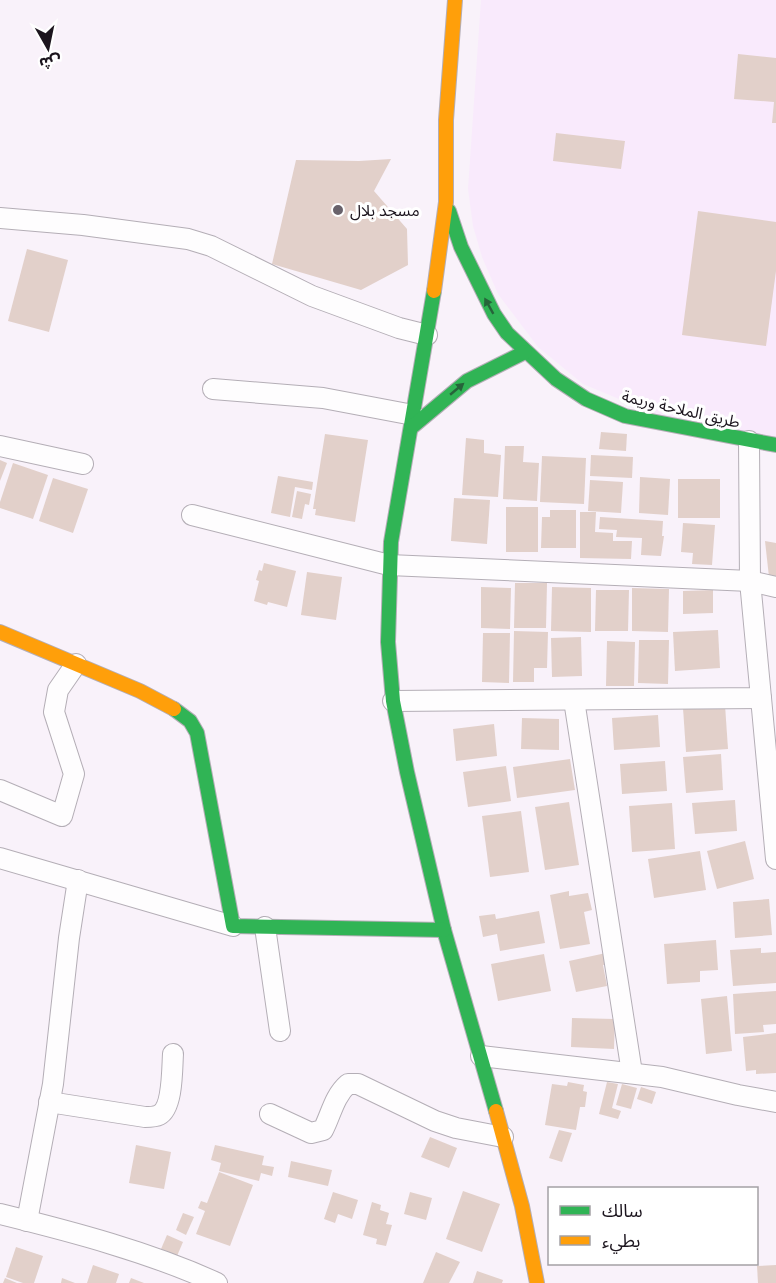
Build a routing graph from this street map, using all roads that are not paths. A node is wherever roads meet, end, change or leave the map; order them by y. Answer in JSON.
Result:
{"nodes":[{"id":1,"x":455,"y":0,"type":"edge"},
{"id":2,"x":446,"y":202,"type":"junction"},
{"id":3,"x":0,"y":218,"type":"edge"},
{"id":4,"x":427,"y":335,"type":"junction"},
{"id":5,"x":525,"y":352,"type":"junction"},
{"id":6,"x":213,"y":389,"type":"dead end"},
{"id":7,"x":413,"y":421,"type":"junction"},
{"id":8,"x":749,"y":441,"type":"junction"},
{"id":9,"x":776,"y":445,"type":"edge"},
{"id":10,"x":0,"y":446,"type":"edge"},
{"id":11,"x":83,"y":464,"type":"dead end"},
{"id":12,"x":192,"y":514,"type":"dead end"},
{"id":13,"x":389,"y":565,"type":"junction"},
{"id":14,"x":750,"y":581,"type":"junction"},
{"id":15,"x":776,"y":587,"type":"edge"},
{"id":16,"x":0,"y":632,"type":"edge"},
{"id":17,"x":76,"y":664,"type":"junction"},
{"id":18,"x":761,"y":698,"type":"junction"},
{"id":19,"x":574,"y":700,"type":"junction"},
{"id":20,"x":393,"y":701,"type":"junction"},
{"id":21,"x":0,"y":790,"type":"edge"},
{"id":22,"x":774,"y":820,"type":"edge"},
{"id":23,"x":0,"y":858,"type":"edge"},
{"id":24,"x":776,"y":859,"type":"edge"},
{"id":25,"x":78,"y":880,"type":"junction"},
{"id":26,"x":234,"y":926,"type":"junction"},
{"id":27,"x":265,"y":927,"type":"junction"},
{"id":28,"x":444,"y":930,"type":"junction"},
{"id":29,"x":280,"y":1031,"type":"dead end"},
{"id":30,"x":173,"y":1054,"type":"dead end"},
{"id":31,"x":481,"y":1056,"type":"junction"},
{"id":32,"x":632,"y":1072,"type":"junction"},
{"id":33,"x":49,"y":1102,"type":"junction"},
{"id":34,"x":776,"y":1102,"type":"edge"},
{"id":35,"x":270,"y":1114,"type":"dead end"},
{"id":36,"x":503,"y":1137,"type":"junction"},
{"id":37,"x":0,"y":1214,"type":"edge"},
{"id":38,"x":27,"y":1221,"type":"junction"},
{"id":39,"x":217,"y":1283,"type":"edge"},
{"id":40,"x":537,"y":1283,"type":"edge"}],
"edges":[{"from":1,"to":2,"type":"main road"},
{"from":2,"to":4,"type":"main road"},
{"from":5,"to":2,"type":"main road","name":"طريق الملاحة وريمة","one_way":true},
{"from":3,"to":4,"type":"street"},
{"from":4,"to":7,"type":"main road"},
{"from":7,"to":5,"type":"main road","one_way":true},
{"from":5,"to":8,"type":"main road","name":"طريق الملاحة وريمة"},
{"from":6,"to":7,"type":"street"},
{"from":7,"to":13,"type":"main road"},
{"from":8,"to":9,"type":"main road","name":"طريق الملاحة وريمة"},
{"from":8,"to":14,"type":"street"},
{"from":10,"to":11,"type":"street"},
{"from":12,"to":13,"type":"street"},
{"from":13,"to":14,"type":"street"},
{"from":13,"to":20,"type":"main road"},
{"from":14,"to":15,"type":"street"},
{"from":14,"to":18,"type":"street"},
{"from":16,"to":17,"type":"main road"},
{"from":17,"to":21,"type":"street"},
{"from":17,"to":26,"type":"main road"},
{"from":18,"to":19,"type":"street"},
{"from":18,"to":22,"type":"street"},
{"from":19,"to":20,"type":"street"},
{"from":19,"to":32,"type":"street"},
{"from":20,"to":28,"type":"main road"},
{"from":22,"to":24,"type":"street"},
{"from":23,"to":25,"type":"street"},
{"from":25,"to":26,"type":"street"},
{"from":25,"to":33,"type":"street"},
{"from":26,"to":27,"type":"main road"},
{"from":27,"to":28,"type":"main road"},
{"from":27,"to":29,"type":"street"},
{"from":28,"to":31,"type":"main road"},
{"from":30,"to":33,"type":"street"},
{"from":31,"to":32,"type":"street"},
{"from":31,"to":36,"type":"main road"},
{"from":32,"to":34,"type":"street"},
{"from":33,"to":38,"type":"street"},
{"from":35,"to":36,"type":"street"},
{"from":36,"to":40,"type":"main road"},
{"from":37,"to":38,"type":"street"},
{"from":38,"to":39,"type":"street"}]}
